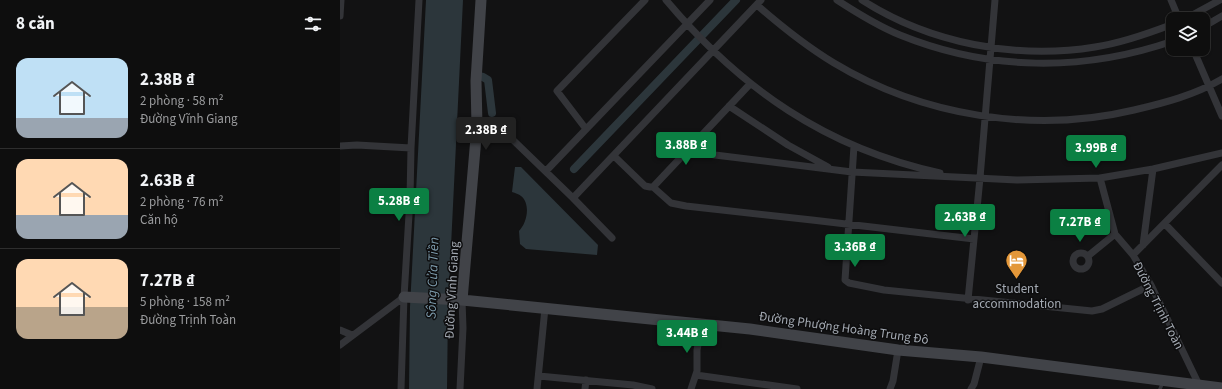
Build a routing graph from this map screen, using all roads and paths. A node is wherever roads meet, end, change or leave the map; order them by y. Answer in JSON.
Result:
{"nodes":[{"id":1,"x":341,"y":0,"type":"edge"},
{"id":2,"x":419,"y":0,"type":"edge"},
{"id":3,"x":481,"y":0,"type":"edge"},
{"id":4,"x":645,"y":0,"type":"edge"},
{"id":5,"x":666,"y":0,"type":"edge"},
{"id":6,"x":710,"y":0,"type":"edge"},
{"id":7,"x":837,"y":0,"type":"edge"},
{"id":8,"x":862,"y":0,"type":"edge"},
{"id":9,"x":994,"y":0,"type":"edge"},
{"id":10,"x":1171,"y":0,"type":"edge"},
{"id":11,"x":1220,"y":0,"type":"edge"},
{"id":12,"x":759,"y":2,"type":"edge"},
{"id":13,"x":1176,"y":12,"type":"edge"},
{"id":14,"x":1198,"y":12,"type":"edge"},
{"id":15,"x":340,"y":16,"type":"edge"},
{"id":16,"x":1222,"y":16,"type":"edge"},
{"id":17,"x":1210,"y":23,"type":"edge"},
{"id":18,"x":689,"y":26,"type":"junction"},
{"id":19,"x":1166,"y":27,"type":"edge"},
{"id":20,"x":1166,"y":44,"type":"edge"},
{"id":21,"x":991,"y":47,"type":"junction"},
{"id":22,"x":713,"y":51,"type":"junction"},
{"id":23,"x":1196,"y":56,"type":"edge"},
{"id":24,"x":990,"y":60,"type":"junction"},
{"id":25,"x":1222,"y":79,"type":"edge"},
{"id":26,"x":750,"y":84,"type":"junction"},
{"id":27,"x":1209,"y":87,"type":"junction"},
{"id":28,"x":729,"y":106,"type":"junction"},
{"id":29,"x":984,"y":116,"type":"junction"},
{"id":30,"x":1222,"y":116,"type":"edge"},
{"id":31,"x":477,"y":126,"type":"junction"},
{"id":32,"x":586,"y":129,"type":"junction"},
{"id":33,"x":340,"y":146,"type":"edge"},
{"id":34,"x":854,"y":146,"type":"junction"},
{"id":35,"x":411,"y":148,"type":"junction"},
{"id":36,"x":689,"y":149,"type":"junction"},
{"id":37,"x":1222,"y":153,"type":"edge"},
{"id":38,"x":614,"y":156,"type":"junction"},
{"id":39,"x":1222,"y":165,"type":"edge"},
{"id":40,"x":833,"y":169,"type":"junction"},
{"id":41,"x":1152,"y":169,"type":"junction"},
{"id":42,"x":546,"y":171,"type":"junction"},
{"id":43,"x":852,"y":172,"type":"junction"},
{"id":44,"x":968,"y":178,"type":"junction"},
{"id":45,"x":980,"y":178,"type":"junction"},
{"id":46,"x":1100,"y":178,"type":"junction"},
{"id":47,"x":653,"y":186,"type":"junction"},
{"id":48,"x":573,"y":198,"type":"junction"},
{"id":49,"x":848,"y":224,"type":"junction"},
{"id":50,"x":1165,"y":224,"type":"junction"},
{"id":51,"x":1115,"y":234,"type":"junction"},
{"id":52,"x":612,"y":238,"type":"dead end"},
{"id":53,"x":974,"y":239,"type":"junction"},
{"id":54,"x":1143,"y":245,"type":"junction"},
{"id":55,"x":1133,"y":254,"type":"junction"},
{"id":56,"x":1088,"y":256,"type":"dead end"},
{"id":57,"x":1222,"y":283,"type":"edge"},
{"id":58,"x":1151,"y":285,"type":"junction"},
{"id":59,"x":407,"y":297,"type":"junction"},
{"id":60,"x":458,"y":299,"type":"junction"},
{"id":61,"x":968,"y":300,"type":"junction"},
{"id":62,"x":545,"y":308,"type":"junction"},
{"id":63,"x":702,"y":324,"type":"junction"},
{"id":64,"x":340,"y":330,"type":"edge"},
{"id":65,"x":352,"y":335,"type":"junction"},
{"id":66,"x":340,"y":345,"type":"edge"},
{"id":67,"x":898,"y":350,"type":"junction"},
{"id":68,"x":981,"y":356,"type":"junction"},
{"id":69,"x":696,"y":375,"type":"junction"},
{"id":70,"x":539,"y":376,"type":"junction"},
{"id":71,"x":586,"y":380,"type":"junction"},
{"id":72,"x":742,"y":381,"type":"junction"},
{"id":73,"x":1162,"y":385,"type":"edge"},
{"id":74,"x":632,"y":387,"type":"edge"},
{"id":75,"x":975,"y":387,"type":"edge"},
{"id":76,"x":1200,"y":387,"type":"edge"},
{"id":77,"x":1222,"y":388,"type":"edge"},
{"id":78,"x":401,"y":389,"type":"edge"},
{"id":79,"x":460,"y":389,"type":"edge"},
{"id":80,"x":537,"y":389,"type":"edge"},
{"id":81,"x":585,"y":389,"type":"edge"},
{"id":82,"x":652,"y":389,"type":"edge"},
{"id":83,"x":691,"y":389,"type":"edge"},
{"id":84,"x":740,"y":389,"type":"edge"},
{"id":85,"x":796,"y":389,"type":"edge"},
{"id":86,"x":890,"y":389,"type":"edge"}],
"edges":[{"from":1,"to":15,"type":"street"},
{"from":2,"to":35,"type":"street"},
{"from":3,"to":31,"type":"street","name":"Đường Vĩnh Giang"},
{"from":4,"to":32,"type":"street"},
{"from":5,"to":18,"type":"street"},
{"from":6,"to":18,"type":"street"},
{"from":7,"to":24,"type":"street"},
{"from":8,"to":21,"type":"street"},
{"from":9,"to":21,"type":"street"},
{"from":10,"to":13,"type":"street"},
{"from":11,"to":14,"type":"street"},
{"from":12,"to":22,"type":"street"},
{"from":12,"to":29,"type":"street"},
{"from":16,"to":17,"type":"street"},
{"from":18,"to":22,"type":"street"},
{"from":18,"to":32,"type":"street"},
{"from":19,"to":21,"type":"street"},
{"from":20,"to":24,"type":"street"},
{"from":21,"to":24,"type":"street"},
{"from":22,"to":26,"type":"street"},
{"from":22,"to":38,"type":"street"},
{"from":23,"to":27,"type":"street"},
{"from":24,"to":29,"type":"street"},
{"from":25,"to":27,"type":"street"},
{"from":26,"to":28,"type":"street"},
{"from":26,"to":34,"type":"street"},
{"from":27,"to":29,"type":"street"},
{"from":27,"to":30,"type":"street"},
{"from":28,"to":36,"type":"street"},
{"from":28,"to":40,"type":"street"},
{"from":29,"to":45,"type":"street"},
{"from":31,"to":42,"type":"street"},
{"from":31,"to":60,"type":"street","name":"Đường Vĩnh Giang"},
{"from":32,"to":42,"type":"street"},
{"from":33,"to":35,"type":"street"},
{"from":34,"to":43,"type":"street"},
{"from":34,"to":44,"type":"street"},
{"from":35,"to":59,"type":"street"},
{"from":36,"to":40,"type":"street"},
{"from":36,"to":47,"type":"street"},
{"from":37,"to":41,"type":"street"},
{"from":38,"to":47,"type":"street"},
{"from":38,"to":48,"type":"street"},
{"from":39,"to":50,"type":"street"},
{"from":40,"to":43,"type":"street"},
{"from":41,"to":46,"type":"street"},
{"from":41,"to":54,"type":"street"},
{"from":42,"to":48,"type":"street"},
{"from":43,"to":44,"type":"street"},
{"from":43,"to":49,"type":"street"},
{"from":44,"to":45,"type":"street"},
{"from":45,"to":46,"type":"street"},
{"from":45,"to":53,"type":"street"},
{"from":46,"to":51,"type":"street","name":"Đường Trịnh Toàn"},
{"from":47,"to":49,"type":"street"},
{"from":48,"to":52,"type":"street"},
{"from":49,"to":53,"type":"street"},
{"from":49,"to":61,"type":"street"},
{"from":50,"to":54,"type":"street"},
{"from":50,"to":57,"type":"street"},
{"from":51,"to":55,"type":"street","name":"Đường Trịnh Toàn"},
{"from":51,"to":56,"type":"street"},
{"from":53,"to":61,"type":"street"},
{"from":54,"to":55,"type":"street"},
{"from":55,"to":58,"type":"street","name":"Đường Trịnh Toàn"},
{"from":58,"to":61,"type":"street"},
{"from":58,"to":76,"type":"street","name":"Đường Trịnh Toàn"},
{"from":59,"to":60,"type":"street","name":"Đường Phượng Hoàng Trung Đô"},
{"from":59,"to":65,"type":"street"},
{"from":59,"to":78,"type":"street"},
{"from":60,"to":62,"type":"street","name":"Đường Phượng Hoàng Trung Đô"},
{"from":60,"to":79,"type":"street","name":"Đường Vĩnh Giang"},
{"from":62,"to":63,"type":"street","name":"Đường Phượng Hoàng Trung Đô"},
{"from":62,"to":70,"type":"street"},
{"from":63,"to":67,"type":"street","name":"Đường Phượng Hoàng Trung Đô"},
{"from":63,"to":69,"type":"street"},
{"from":64,"to":65,"type":"street"},
{"from":65,"to":66,"type":"street"},
{"from":67,"to":68,"type":"street","name":"Đường Phượng Hoàng Trung Đô"},
{"from":67,"to":86,"type":"street"},
{"from":68,"to":73,"type":"street","name":"Đường Phượng Hoàng Trung Đô"},
{"from":68,"to":75,"type":"street"},
{"from":69,"to":72,"type":"street"},
{"from":69,"to":83,"type":"street"},
{"from":70,"to":71,"type":"street"},
{"from":70,"to":80,"type":"street"},
{"from":71,"to":74,"type":"street"},
{"from":71,"to":81,"type":"street"},
{"from":72,"to":84,"type":"street"},
{"from":72,"to":85,"type":"street"},
{"from":73,"to":76,"type":"street","name":"Đường Phượng Hoàng Trung Đô"},
{"from":74,"to":82,"type":"street"},
{"from":76,"to":77,"type":"street","name":"Đường Phượng Hoàng Trung Đô"}]}
